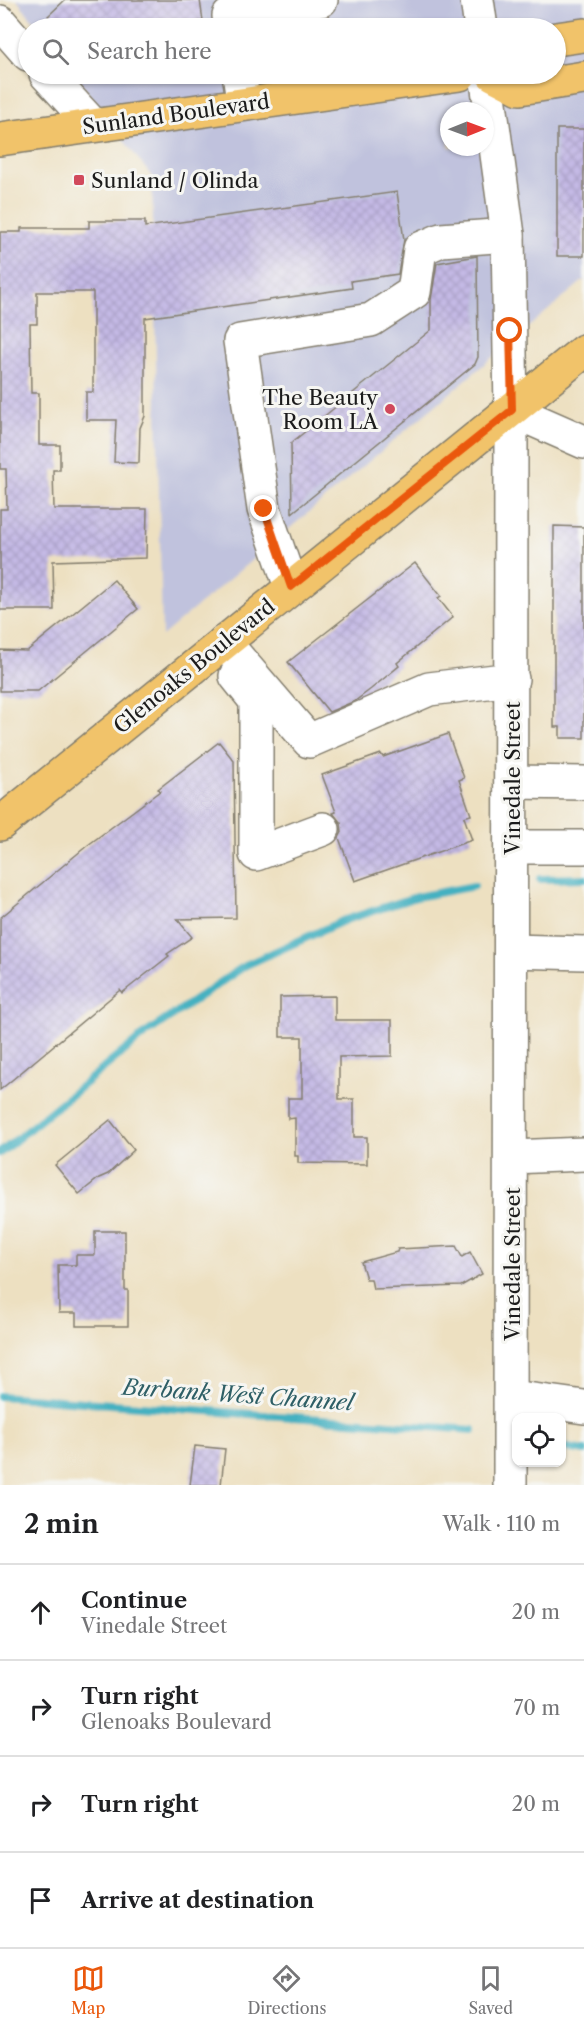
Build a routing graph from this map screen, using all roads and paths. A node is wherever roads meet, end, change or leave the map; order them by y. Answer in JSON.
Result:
{"nodes":[{"id":1,"x":18,"y":0,"type":"edge"},
{"id":2,"x":321,"y":0,"type":"edge"},
{"id":3,"x":477,"y":0,"type":"edge"},
{"id":4,"x":0,"y":16,"type":"edge"},
{"id":5,"x":230,"y":18,"type":"edge"},
{"id":6,"x":480,"y":18,"type":"edge"},
{"id":7,"x":0,"y":22,"type":"edge"},
{"id":8,"x":584,"y":35,"type":"edge"},
{"id":9,"x":566,"y":37,"type":"edge"},
{"id":10,"x":18,"y":43,"type":"edge"},
{"id":11,"x":584,"y":78,"type":"edge"},
{"id":12,"x":566,"y":81,"type":"edge"},
{"id":13,"x":55,"y":84,"type":"edge"},
{"id":14,"x":315,"y":84,"type":"edge"},
{"id":15,"x":487,"y":84,"type":"edge"},
{"id":16,"x":512,"y":84,"type":"edge"},
{"id":17,"x":546,"y":84,"type":"edge"},
{"id":18,"x":242,"y":89,"type":"edge"},
{"id":19,"x":93,"y":125,"type":"junction"},
{"id":20,"x":0,"y":139,"type":"edge"},
{"id":21,"x":508,"y":235,"type":"junction"},
{"id":22,"x":584,"y":351,"type":"edge"},
{"id":23,"x":512,"y":410,"type":"junction"},
{"id":24,"x":584,"y":442,"type":"edge"},
{"id":25,"x":291,"y":587,"type":"junction"},
{"id":26,"x":219,"y":645,"type":"junction"},
{"id":27,"x":512,"y":679,"type":"junction"},
{"id":28,"x":512,"y":782,"type":"junction"},
{"id":29,"x":584,"y":783,"type":"edge"},
{"id":30,"x":0,"y":824,"type":"edge"},
{"id":31,"x":323,"y":829,"type":"dead end"},
{"id":32,"x":512,"y":847,"type":"junction"},
{"id":33,"x":584,"y":847,"type":"edge"},
{"id":34,"x":512,"y":951,"type":"junction"},
{"id":35,"x":584,"y":953,"type":"edge"},
{"id":36,"x":584,"y":1155,"type":"edge"},
{"id":37,"x":512,"y":1157,"type":"junction"},
{"id":38,"x":512,"y":1397,"type":"junction"},
{"id":39,"x":584,"y":1407,"type":"edge"},
{"id":40,"x":510,"y":1485,"type":"edge"}],
"edges":[{"from":1,"to":4,"type":"street"},
{"from":2,"to":5,"type":"street"},
{"from":3,"to":6,"type":"street"},
{"from":7,"to":10,"type":"street"},
{"from":8,"to":9,"type":"main road"},
{"from":11,"to":12,"type":"main road"},
{"from":13,"to":19,"type":"street"},
{"from":14,"to":18,"type":"main road","name":"Sunland Boulevard"},
{"from":15,"to":21,"type":"street","name":"Vinedale Street"},
{"from":16,"to":17,"type":"main road"},
{"from":18,"to":19,"type":"main road","name":"Sunland Boulevard"},
{"from":19,"to":20,"type":"main road","name":"Sunland Boulevard"},
{"from":21,"to":23,"type":"street","name":"Vinedale Street"},
{"from":21,"to":25,"type":"street"},
{"from":22,"to":23,"type":"main road","name":"Glenoaks Boulevard"},
{"from":23,"to":24,"type":"street"},
{"from":23,"to":25,"type":"main road","name":"Glenoaks Boulevard"},
{"from":23,"to":27,"type":"street","name":"Vinedale Street"},
{"from":25,"to":26,"type":"main road","name":"Glenoaks Boulevard"},
{"from":26,"to":27,"type":"street"},
{"from":26,"to":30,"type":"main road","name":"Glenoaks Boulevard"},
{"from":26,"to":31,"type":"street"},
{"from":27,"to":28,"type":"street","name":"Vinedale Street"},
{"from":28,"to":29,"type":"street"},
{"from":28,"to":32,"type":"street","name":"Vinedale Street"},
{"from":32,"to":33,"type":"street"},
{"from":32,"to":34,"type":"street","name":"Vinedale Street"},
{"from":34,"to":35,"type":"street"},
{"from":34,"to":37,"type":"street","name":"Vinedale Street"},
{"from":36,"to":37,"type":"street"},
{"from":37,"to":38,"type":"street","name":"Vinedale Street"},
{"from":38,"to":39,"type":"street"},
{"from":38,"to":40,"type":"street","name":"Vinedale Street"}]}
